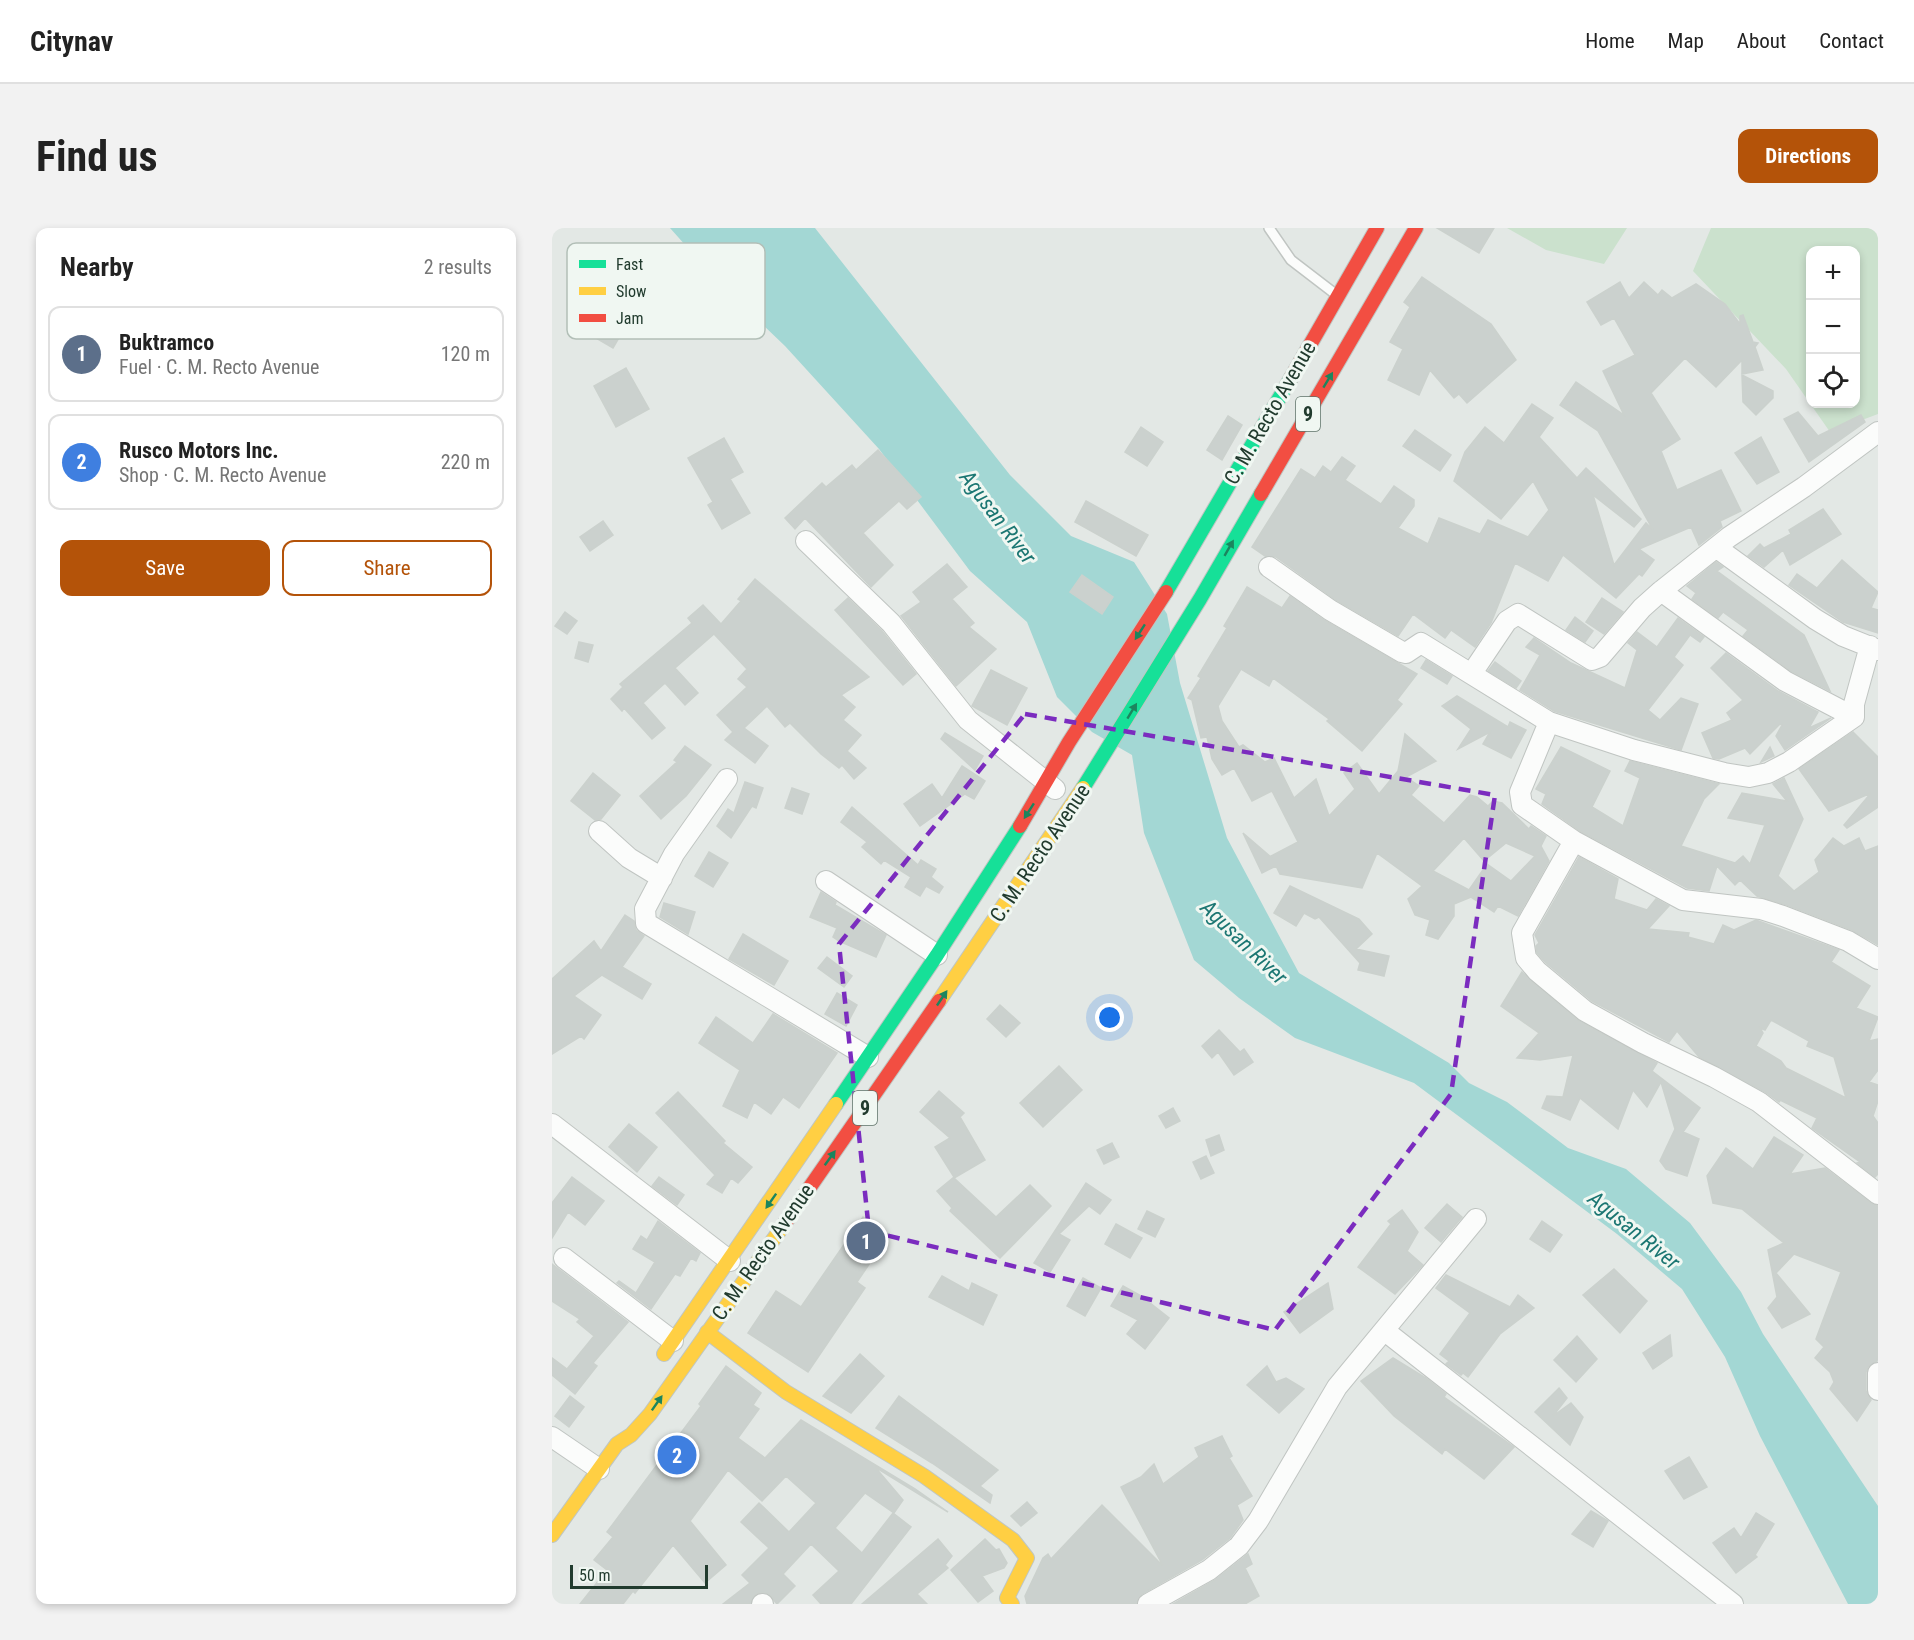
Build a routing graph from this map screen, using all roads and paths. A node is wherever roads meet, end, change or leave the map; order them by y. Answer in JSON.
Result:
{"nodes":[{"id":1,"x":1269,"y":228,"type":"edge"},
{"id":2,"x":1377,"y":228,"type":"edge"},
{"id":3,"x":1416,"y":228,"type":"edge"},
{"id":4,"x":1338,"y":296,"type":"junction"},
{"id":5,"x":1878,"y":432,"type":"edge"},
{"id":6,"x":806,"y":541,"type":"dead end"},
{"id":7,"x":1717,"y":548,"type":"junction"},
{"id":8,"x":1269,"y":567,"type":"dead end"},
{"id":9,"x":1661,"y":591,"type":"junction"},
{"id":10,"x":1874,"y":648,"type":"edge"},
{"id":11,"x":1472,"y":673,"type":"junction"},
{"id":12,"x":1854,"y":717,"type":"junction"},
{"id":13,"x":1549,"y":722,"type":"junction"},
{"id":14,"x":727,"y":779,"type":"dead end"},
{"id":15,"x":1047,"y":783,"type":"junction"},
{"id":16,"x":1074,"y":803,"type":"junction"},
{"id":17,"x":599,"y":831,"type":"dead end"},
{"id":18,"x":1574,"y":841,"type":"junction"},
{"id":19,"x":662,"y":878,"type":"junction"},
{"id":20,"x":826,"y":881,"type":"dead end"},
{"id":21,"x":937,"y":955,"type":"junction"},
{"id":22,"x":1878,"y":960,"type":"edge"},
{"id":23,"x":868,"y":1057,"type":"junction"},
{"id":24,"x":552,"y":1124,"type":"edge"},
{"id":25,"x":1878,"y":1194,"type":"edge"},
{"id":26,"x":1476,"y":1219,"type":"dead end"},
{"id":27,"x":564,"y":1258,"type":"dead end"},
{"id":28,"x":730,"y":1261,"type":"junction"},
{"id":29,"x":1385,"y":1331,"type":"junction"},
{"id":30,"x":707,"y":1332,"type":"junction"},
{"id":31,"x":673,"y":1341,"type":"junction"},
{"id":32,"x":654,"y":1368,"type":"dead end"},
{"id":33,"x":1878,"y":1373,"type":"edge"},
{"id":34,"x":1878,"y":1390,"type":"edge"},
{"id":35,"x":620,"y":1427,"type":"dead end"},
{"id":36,"x":552,"y":1437,"type":"edge"},
{"id":37,"x":616,"y":1444,"type":"junction"},
{"id":38,"x":599,"y":1469,"type":"junction"},
{"id":39,"x":552,"y":1535,"type":"edge"},
{"id":40,"x":1006,"y":1602,"type":"edge"},
{"id":41,"x":1148,"y":1604,"type":"edge"},
{"id":42,"x":1733,"y":1604,"type":"edge"}],
"edges":[{"from":1,"to":4,"type":"lane"},
{"from":2,"to":4,"type":"main road","name":"C. M. Recto Avenue","number":"9"},
{"from":16,"to":3,"type":"main road","name":"C. M. Recto Avenue","number":"9","one_way":true},
{"from":4,"to":15,"type":"main road","name":"C. M. Recto Avenue","number":"9","one_way":true},
{"from":5,"to":7,"type":"street"},
{"from":6,"to":15,"type":"street"},
{"from":7,"to":9,"type":"street"},
{"from":7,"to":10,"type":"street"},
{"from":8,"to":11,"type":"street"},
{"from":9,"to":11,"type":"street"},
{"from":9,"to":12,"type":"street"},
{"from":10,"to":12,"type":"street"},
{"from":11,"to":13,"type":"street"},
{"from":12,"to":13,"type":"street"},
{"from":13,"to":18,"type":"street"},
{"from":14,"to":19,"type":"street"},
{"from":15,"to":16,"type":"street"},
{"from":15,"to":21,"type":"main road","name":"C. M. Recto Avenue","number":"9","one_way":true},
{"from":30,"to":16,"type":"main road","name":"C. M. Recto Avenue","number":"9","one_way":true},
{"from":17,"to":19,"type":"street"},
{"from":18,"to":22,"type":"street"},
{"from":18,"to":25,"type":"street"},
{"from":19,"to":23,"type":"street"},
{"from":20,"to":21,"type":"street"},
{"from":21,"to":23,"type":"main road","name":"C. M. Recto Avenue","number":"9"},
{"from":23,"to":28,"type":"main road","name":"C. M. Recto Avenue","number":"9","one_way":true},
{"from":24,"to":28,"type":"street"},
{"from":26,"to":29,"type":"street"},
{"from":27,"to":31,"type":"street"},
{"from":28,"to":31,"type":"main road","name":"C. M. Recto Avenue","number":"9"},
{"from":29,"to":41,"type":"street"},
{"from":29,"to":42,"type":"street"},
{"from":37,"to":30,"type":"main road","name":"C. M. Recto Avenue","number":"9","one_way":true},
{"from":30,"to":40,"type":"main road"},
{"from":31,"to":32,"type":"main road","name":"C. M. Recto Avenue","number":"9"},
{"from":33,"to":34,"type":"street"},
{"from":35,"to":37,"type":"main road","name":"C. M. Recto Avenue","number":"9"},
{"from":36,"to":38,"type":"street"},
{"from":37,"to":38,"type":"main road","name":"C. M. Recto Avenue","number":"9"},
{"from":38,"to":39,"type":"main road","name":"C. M. Recto Avenue","number":"9"}]}
